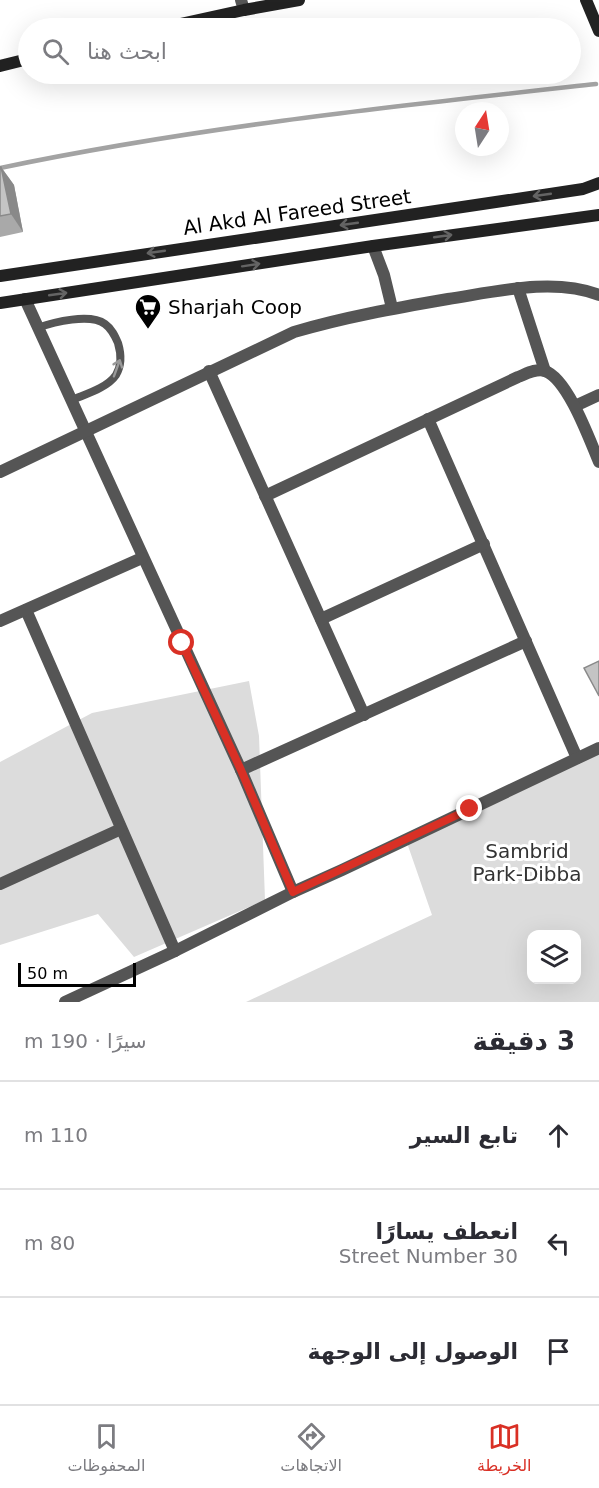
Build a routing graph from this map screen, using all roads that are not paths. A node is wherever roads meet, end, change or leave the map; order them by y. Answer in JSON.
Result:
{"nodes":[{"id":1,"x":299,"y":0,"type":"edge"},
{"id":2,"x":586,"y":0,"type":"edge"},
{"id":3,"x":242,"y":5,"type":"edge"},
{"id":4,"x":197,"y":18,"type":"edge"},
{"id":5,"x":599,"y":31,"type":"edge"},
{"id":6,"x":18,"y":62,"type":"edge"},
{"id":7,"x":0,"y":66,"type":"edge"},
{"id":8,"x":599,"y":183,"type":"edge"},
{"id":9,"x":599,"y":215,"type":"edge"},
{"id":10,"x":373,"y":246,"type":"junction"},
{"id":11,"x":0,"y":276,"type":"edge"},
{"id":12,"x":518,"y":288,"type":"junction"},
{"id":13,"x":599,"y":295,"type":"edge"},
{"id":14,"x":25,"y":299,"type":"junction"},
{"id":15,"x":0,"y":303,"type":"edge"},
{"id":16,"x":392,"y":308,"type":"junction"},
{"id":17,"x":37,"y":328,"type":"junction"},
{"id":18,"x":209,"y":371,"type":"junction"},
{"id":19,"x":545,"y":371,"type":"junction"},
{"id":20,"x":599,"y":395,"type":"edge"},
{"id":21,"x":72,"y":400,"type":"junction"},
{"id":22,"x":575,"y":406,"type":"junction"},
{"id":23,"x":428,"y":419,"type":"junction"},
{"id":24,"x":86,"y":430,"type":"junction"},
{"id":25,"x":599,"y":462,"type":"edge"},
{"id":26,"x":0,"y":472,"type":"edge"},
{"id":27,"x":265,"y":496,"type":"junction"},
{"id":28,"x":484,"y":544,"type":"junction"},
{"id":29,"x":142,"y":558,"type":"junction"},
{"id":30,"x":26,"y":610,"type":"junction"},
{"id":31,"x":321,"y":619,"type":"junction"},
{"id":32,"x":0,"y":621,"type":"edge"},
{"id":33,"x":526,"y":641,"type":"junction"},
{"id":34,"x":364,"y":715,"type":"junction"},
{"id":35,"x":599,"y":748,"type":"edge"},
{"id":36,"x":577,"y":758,"type":"junction"},
{"id":37,"x":241,"y":770,"type":"junction"},
{"id":38,"x":121,"y":829,"type":"junction"},
{"id":39,"x":0,"y":884,"type":"edge"},
{"id":40,"x":293,"y":892,"type":"junction"},
{"id":41,"x":174,"y":951,"type":"junction"},
{"id":42,"x":65,"y":1002,"type":"edge"}],
"edges":[{"from":1,"to":3,"type":"main road"},
{"from":2,"to":5,"type":"main road"},
{"from":3,"to":4,"type":"main road"},
{"from":6,"to":7,"type":"main road"},
{"from":8,"to":11,"type":"main road","name":"Al Akd Al Fareed Street","one_way":true},
{"from":10,"to":9,"type":"main road","one_way":true},
{"from":14,"to":10,"type":"main road","one_way":true},
{"from":10,"to":16,"type":"street"},
{"from":12,"to":13,"type":"street"},
{"from":12,"to":16,"type":"street"},
{"from":12,"to":19,"type":"street"},
{"from":14,"to":15,"type":"main road"},
{"from":14,"to":17,"type":"street"},
{"from":16,"to":18,"type":"street"},
{"from":17,"to":21,"type":"street"},
{"from":21,"to":17,"type":"lane","one_way":true},
{"from":18,"to":24,"type":"street"},
{"from":18,"to":27,"type":"street"},
{"from":19,"to":22,"type":"street"},
{"from":19,"to":23,"type":"street"},
{"from":20,"to":22,"type":"street"},
{"from":21,"to":24,"type":"street"},
{"from":22,"to":25,"type":"street"},
{"from":23,"to":27,"type":"street"},
{"from":23,"to":28,"type":"street"},
{"from":24,"to":26,"type":"street"},
{"from":24,"to":29,"type":"street"},
{"from":27,"to":31,"type":"street"},
{"from":28,"to":31,"type":"street"},
{"from":28,"to":33,"type":"street"},
{"from":29,"to":30,"type":"street"},
{"from":29,"to":37,"type":"street"},
{"from":30,"to":32,"type":"street"},
{"from":30,"to":38,"type":"street"},
{"from":31,"to":34,"type":"street"},
{"from":33,"to":34,"type":"street"},
{"from":33,"to":36,"type":"street"},
{"from":34,"to":37,"type":"street"},
{"from":35,"to":36,"type":"street"},
{"from":36,"to":40,"type":"street"},
{"from":37,"to":40,"type":"street"},
{"from":38,"to":39,"type":"street"},
{"from":38,"to":41,"type":"street"},
{"from":40,"to":41,"type":"street"},
{"from":41,"to":42,"type":"street"}]}
